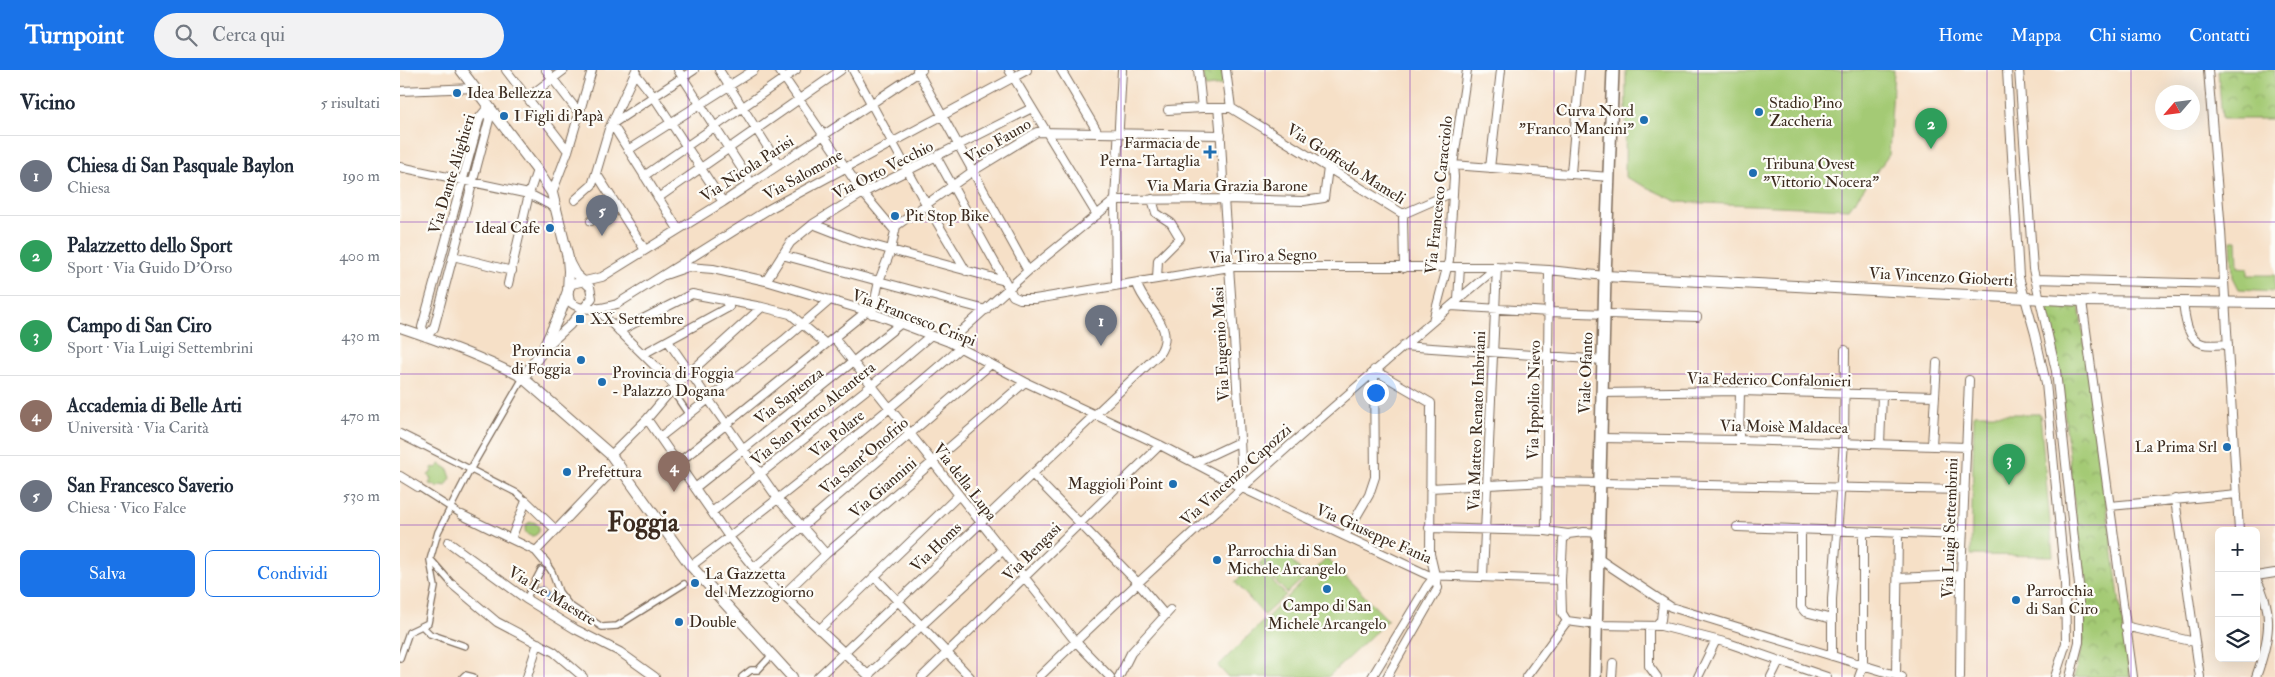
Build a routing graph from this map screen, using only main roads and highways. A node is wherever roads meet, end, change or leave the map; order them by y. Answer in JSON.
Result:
{"nodes":[{"id":1,"x":1613,"y":70,"type":"edge"},
{"id":2,"x":1595,"y":677,"type":"edge"}],
"edges":[{"from":1,"to":2,"type":"main road","name":"Viale Ofanto"}]}
